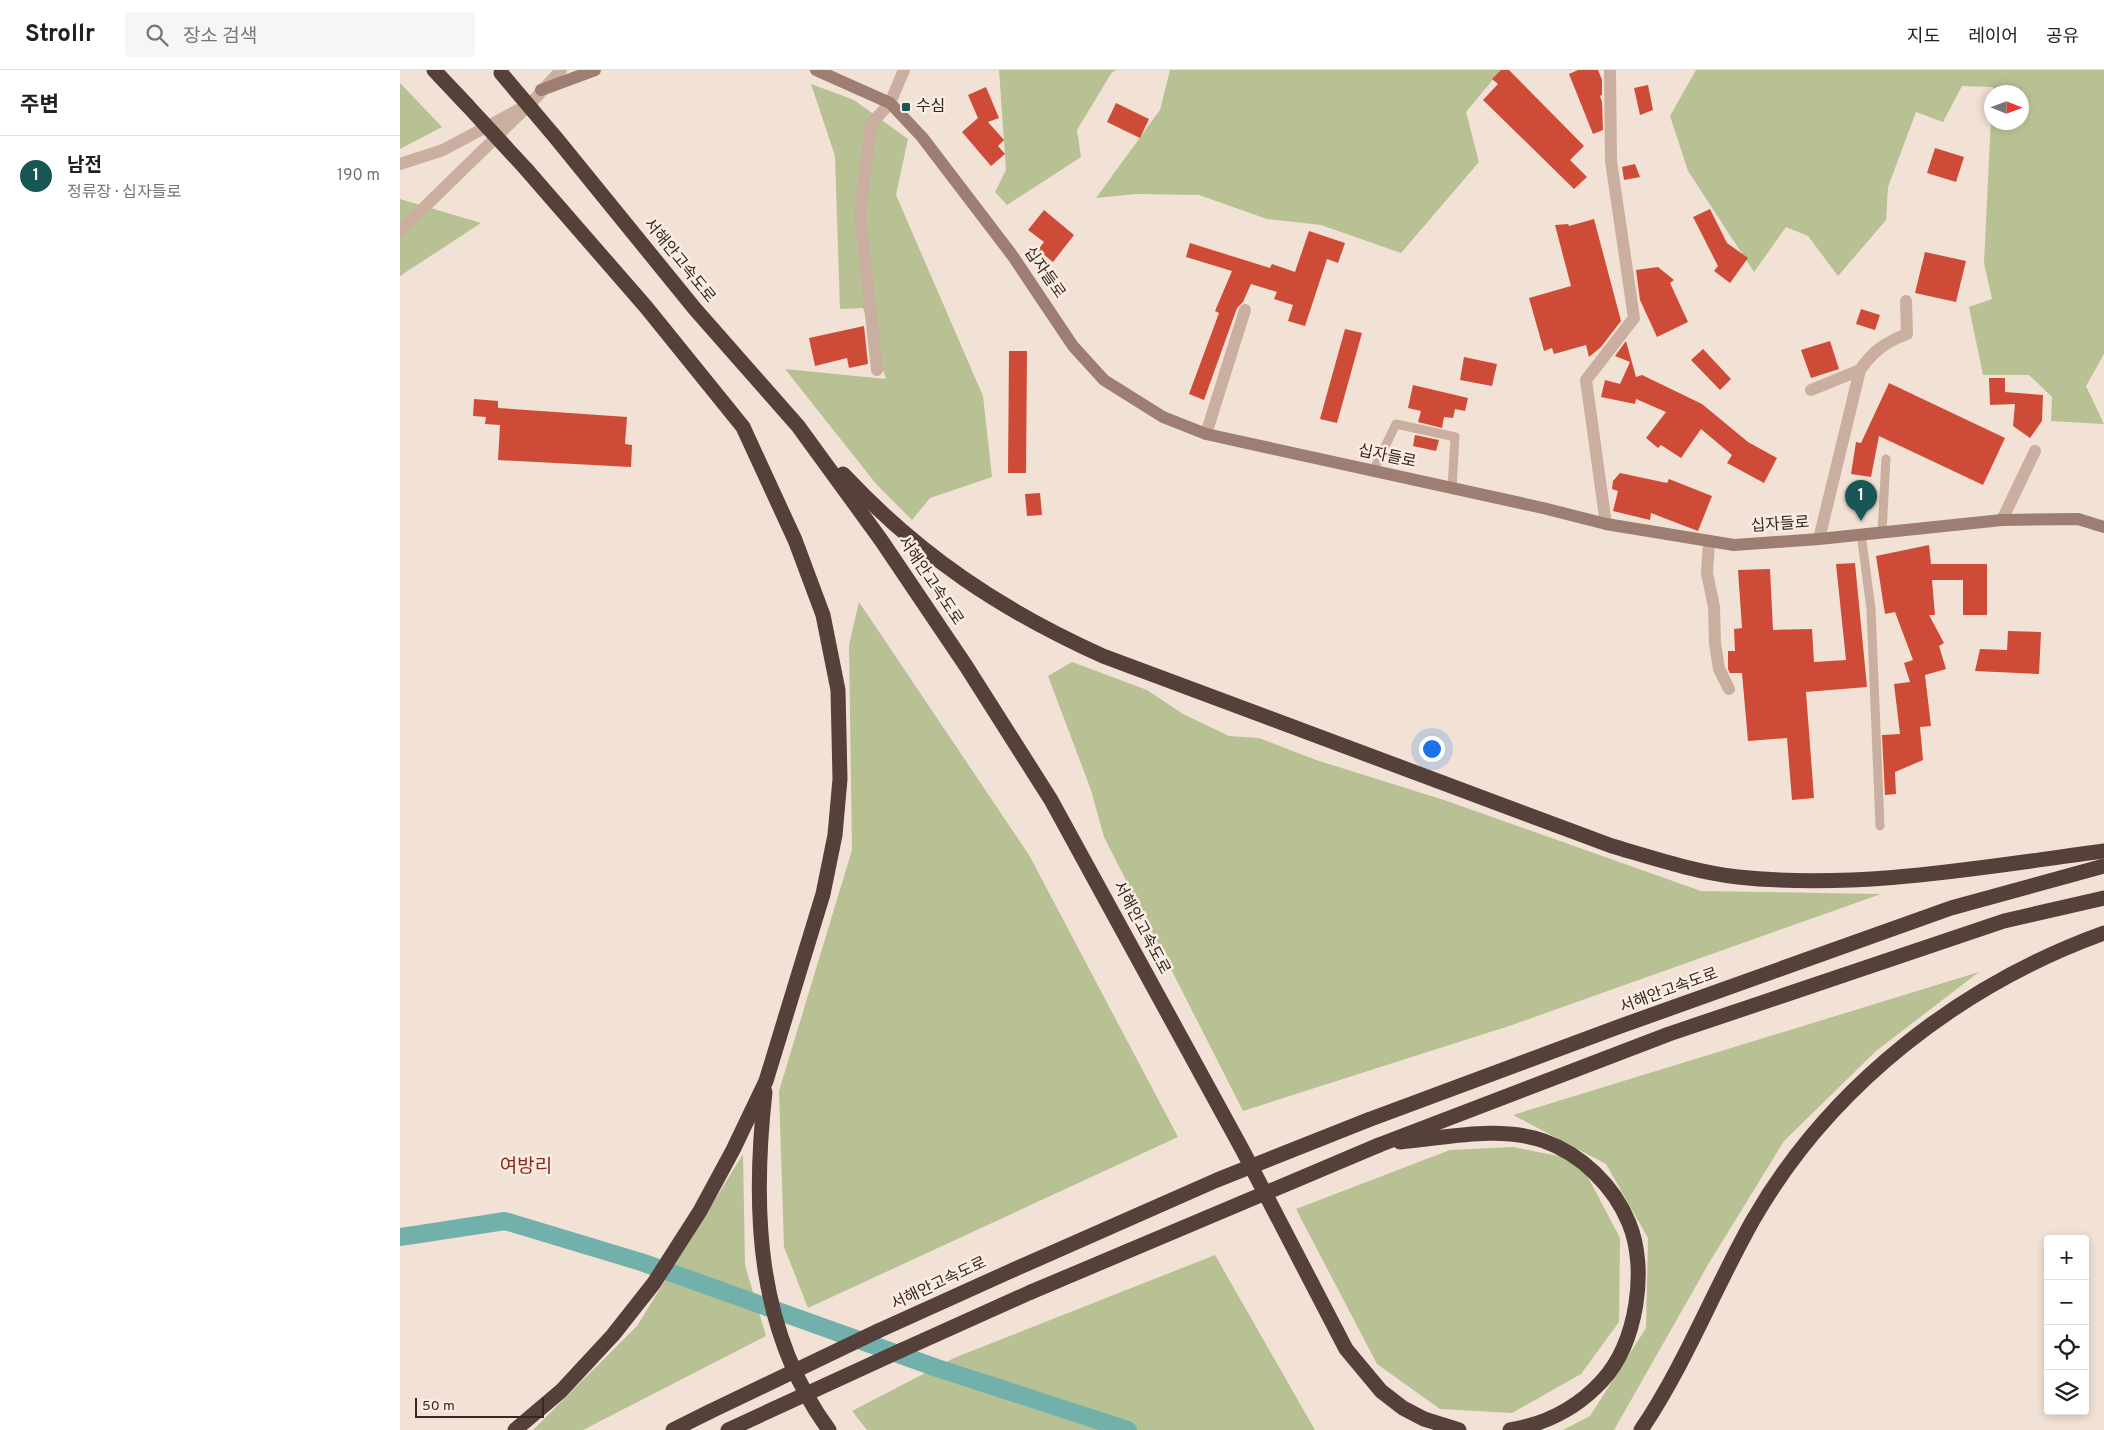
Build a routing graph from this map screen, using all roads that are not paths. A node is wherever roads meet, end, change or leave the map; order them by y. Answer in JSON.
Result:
{"nodes":[{"id":1,"x":434,"y":70,"type":"edge"},
{"id":2,"x":561,"y":70,"type":"edge"},
{"id":3,"x":595,"y":70,"type":"edge"},
{"id":4,"x":816,"y":70,"type":"edge"},
{"id":5,"x":904,"y":70,"type":"edge"},
{"id":6,"x":1610,"y":70,"type":"edge"},
{"id":7,"x":500,"y":72,"type":"edge"},
{"id":8,"x":542,"y":90,"type":"junction"},
{"id":9,"x":531,"y":103,"type":"junction"},
{"id":10,"x":890,"y":103,"type":"junction"},
{"id":11,"x":400,"y":164,"type":"edge"},
{"id":12,"x":400,"y":230,"type":"edge"},
{"id":13,"x":1906,"y":301,"type":"dead end"},
{"id":14,"x":1245,"y":310,"type":"dead end"},
{"id":15,"x":877,"y":370,"type":"dead end"},
{"id":16,"x":1860,"y":370,"type":"junction"},
{"id":17,"x":1811,"y":390,"type":"dead end"},
{"id":18,"x":798,"y":426,"type":"junction"},
{"id":19,"x":1206,"y":434,"type":"junction"},
{"id":20,"x":2035,"y":451,"type":"dead end"},
{"id":21,"x":1886,"y":459,"type":"dead end"},
{"id":22,"x":1373,"y":470,"type":"junction"},
{"id":23,"x":1452,"y":488,"type":"junction"},
{"id":24,"x":2002,"y":520,"type":"junction"},
{"id":25,"x":1606,"y":524,"type":"junction"},
{"id":26,"x":2104,"y":527,"type":"edge"},
{"id":27,"x":1882,"y":532,"type":"junction"},
{"id":28,"x":1861,"y":534,"type":"junction"},
{"id":29,"x":1819,"y":539,"type":"junction"},
{"id":30,"x":1709,"y":542,"type":"junction"},
{"id":31,"x":1729,"y":689,"type":"dead end"},
{"id":32,"x":1880,"y":826,"type":"dead end"},
{"id":33,"x":2104,"y":851,"type":"edge"},
{"id":34,"x":2104,"y":866,"type":"edge"},
{"id":35,"x":2104,"y":898,"type":"edge"},
{"id":36,"x":2104,"y":933,"type":"edge"},
{"id":37,"x":766,"y":1081,"type":"junction"},
{"id":38,"x":1379,"y":1145,"type":"junction"},
{"id":39,"x":515,"y":1430,"type":"edge"},
{"id":40,"x":673,"y":1430,"type":"edge"},
{"id":41,"x":728,"y":1430,"type":"edge"},
{"id":42,"x":829,"y":1430,"type":"edge"},
{"id":43,"x":1459,"y":1430,"type":"edge"},
{"id":44,"x":1510,"y":1430,"type":"edge"},
{"id":45,"x":1640,"y":1430,"type":"edge"}],
"edges":[{"from":1,"to":37,"type":"highway","bridge":true},
{"from":2,"to":8,"type":"street"},
{"from":3,"to":8,"type":"main road"},
{"from":4,"to":10,"type":"main road","name":"십자들로"},
{"from":5,"to":10,"type":"street"},
{"from":6,"to":25,"type":"street"},
{"from":7,"to":18,"type":"highway","name":"서해안고속도로","bridge":true},
{"from":8,"to":9,"type":"street"},
{"from":9,"to":11,"type":"street"},
{"from":9,"to":12,"type":"street"},
{"from":10,"to":15,"type":"street"},
{"from":10,"to":19,"type":"main road","name":"십자들로"},
{"from":13,"to":16,"type":"street"},
{"from":14,"to":19,"type":"street"},
{"from":16,"to":17,"type":"street"},
{"from":16,"to":29,"type":"street"},
{"from":18,"to":33,"type":"highway"},
{"from":18,"to":43,"type":"highway","name":"서해안고속도로"},
{"from":19,"to":22,"type":"main road","name":"십자들로"},
{"from":20,"to":24,"type":"street"},
{"from":21,"to":27,"type":"lane"},
{"from":22,"to":23,"type":"main road","name":"십자들로"},
{"from":22,"to":23,"type":"lane"},
{"from":23,"to":25,"type":"main road","name":"십자들로"},
{"from":24,"to":26,"type":"main road","name":"십자들로"},
{"from":24,"to":27,"type":"main road","name":"십자들로"},
{"from":25,"to":30,"type":"main road","name":"십자들로"},
{"from":27,"to":28,"type":"main road","name":"십자들로"},
{"from":28,"to":29,"type":"main road","name":"십자들로"},
{"from":28,"to":32,"type":"lane"},
{"from":29,"to":30,"type":"main road","name":"십자들로"},
{"from":30,"to":31,"type":"street"},
{"from":34,"to":40,"type":"highway","name":"서해안고속도로","bridge":true},
{"from":35,"to":38,"type":"highway"},
{"from":36,"to":45,"type":"highway"},
{"from":37,"to":39,"type":"highway"},
{"from":37,"to":42,"type":"highway"},
{"from":38,"to":41,"type":"highway","bridge":true},
{"from":38,"to":44,"type":"highway"}]}
